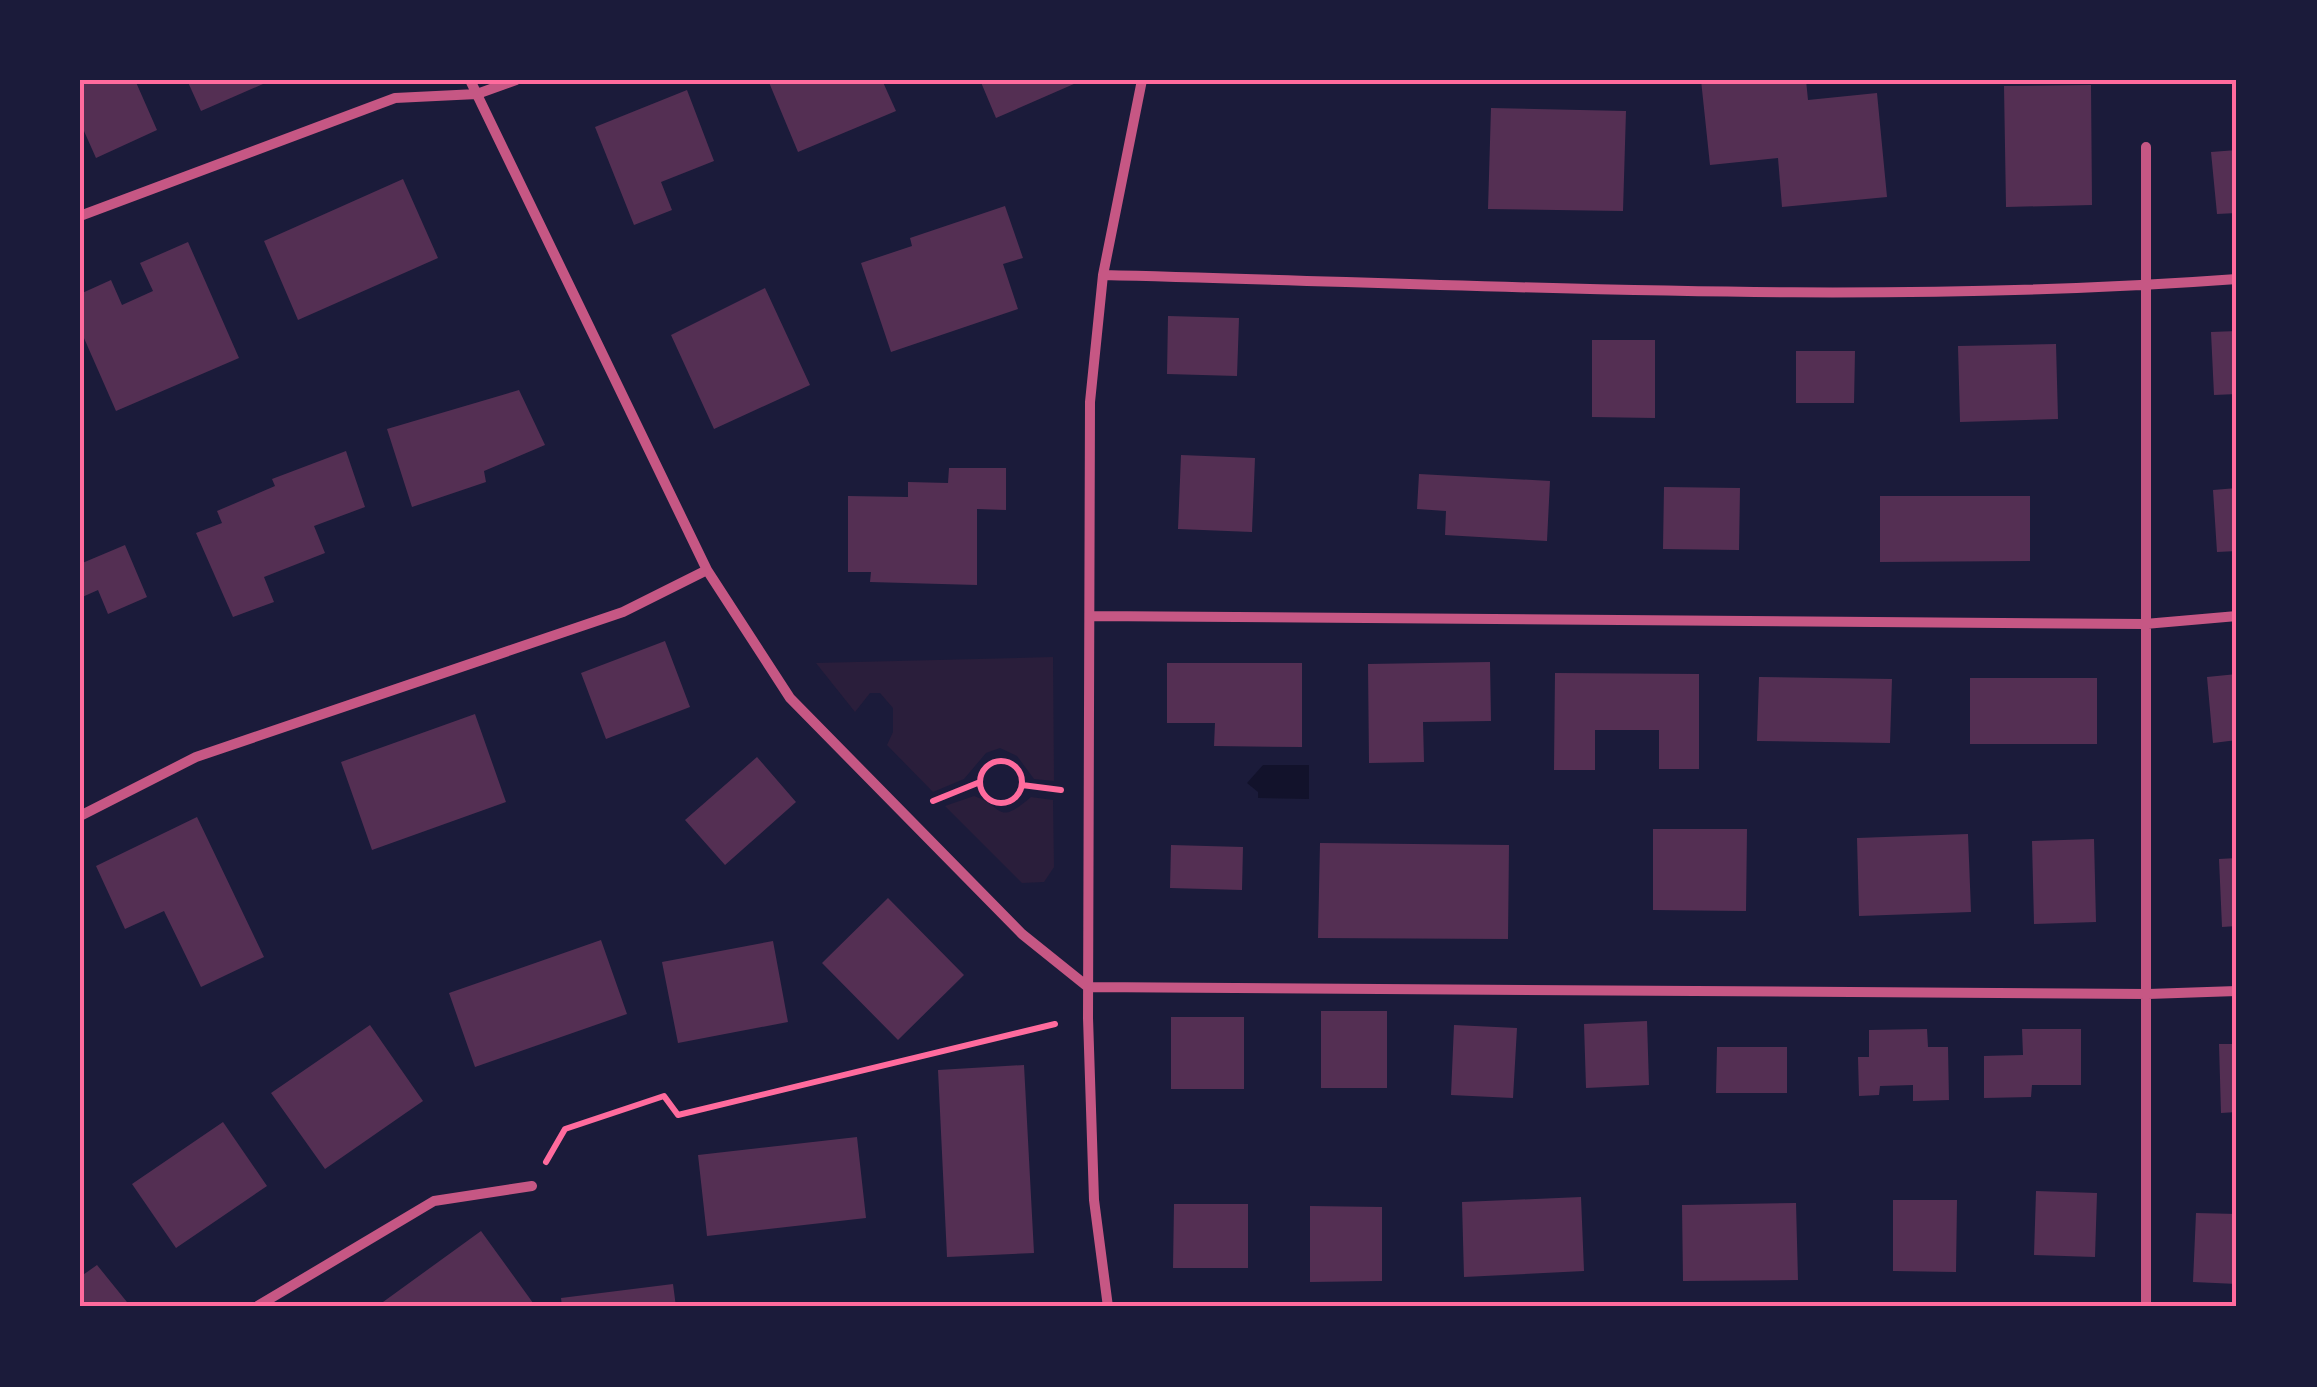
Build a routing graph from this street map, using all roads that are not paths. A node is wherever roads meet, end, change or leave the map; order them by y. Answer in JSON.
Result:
{"nodes":[{"id":1,"x":470,"y":80,"type":"edge"},
{"id":2,"x":516,"y":80,"type":"edge"},
{"id":3,"x":1142,"y":80,"type":"edge"},
{"id":4,"x":478,"y":94,"type":"junction"},
{"id":5,"x":2146,"y":147,"type":"dead end"},
{"id":6,"x":80,"y":216,"type":"edge"},
{"id":7,"x":1103,"y":275,"type":"junction"},
{"id":8,"x":2237,"y":279,"type":"edge"},
{"id":9,"x":2145,"y":286,"type":"junction"},
{"id":10,"x":707,"y":570,"type":"junction"},
{"id":11,"x":1091,"y":616,"type":"junction"},
{"id":12,"x":2237,"y":616,"type":"edge"},
{"id":13,"x":2146,"y":624,"type":"junction"},
{"id":14,"x":80,"y":816,"type":"edge"},
{"id":15,"x":1088,"y":987,"type":"junction"},
{"id":16,"x":2237,"y":991,"type":"edge"},
{"id":17,"x":2148,"y":994,"type":"junction"},
{"id":18,"x":532,"y":1186,"type":"road end"},
{"id":19,"x":256,"y":1307,"type":"edge"},
{"id":20,"x":1108,"y":1307,"type":"edge"},
{"id":21,"x":2146,"y":1307,"type":"edge"}],
"edges":[{"from":1,"to":4,"type":"street"},
{"from":2,"to":4,"type":"street"},
{"from":3,"to":7,"type":"street"},
{"from":4,"to":6,"type":"street"},
{"from":4,"to":10,"type":"street"},
{"from":5,"to":9,"type":"street"},
{"from":7,"to":9,"type":"street"},
{"from":7,"to":11,"type":"street"},
{"from":8,"to":9,"type":"street"},
{"from":9,"to":13,"type":"street"},
{"from":10,"to":14,"type":"street"},
{"from":10,"to":15,"type":"street"},
{"from":11,"to":13,"type":"street"},
{"from":11,"to":15,"type":"street"},
{"from":12,"to":13,"type":"street"},
{"from":13,"to":17,"type":"street"},
{"from":15,"to":17,"type":"street"},
{"from":15,"to":20,"type":"street"},
{"from":16,"to":17,"type":"street"},
{"from":17,"to":21,"type":"street"},
{"from":18,"to":19,"type":"street"}]}
